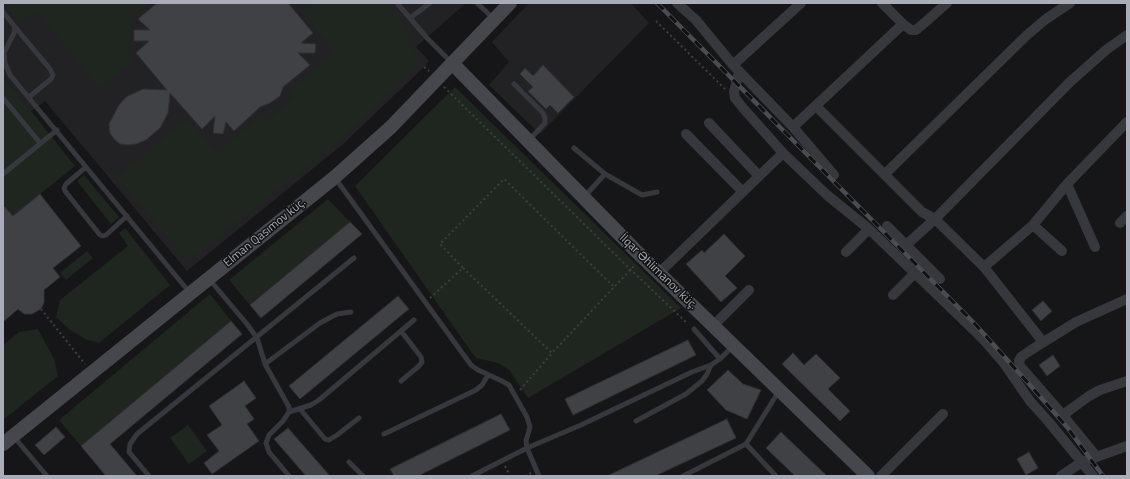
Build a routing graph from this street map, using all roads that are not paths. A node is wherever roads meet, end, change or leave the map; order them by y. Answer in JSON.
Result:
{"nodes":[{"id":1,"x":397,"y":3,"type":"edge"},
{"id":2,"x":430,"y":3,"type":"edge"},
{"id":3,"x":477,"y":3,"type":"edge"},
{"id":4,"x":510,"y":3,"type":"edge"},
{"id":5,"x":677,"y":3,"type":"edge"},
{"id":6,"x":801,"y":3,"type":"edge"},
{"id":7,"x":882,"y":3,"type":"edge"},
{"id":8,"x":946,"y":3,"type":"edge"},
{"id":9,"x":1070,"y":3,"type":"edge"},
{"id":10,"x":3,"y":12,"type":"edge"},
{"id":11,"x":410,"y":18,"type":"junction"},
{"id":12,"x":494,"y":20,"type":"junction"},
{"id":13,"x":903,"y":24,"type":"junction"},
{"id":14,"x":15,"y":26,"type":"junction"},
{"id":15,"x":1127,"y":36,"type":"edge"},
{"id":16,"x":453,"y":64,"type":"junction"},
{"id":17,"x":736,"y":68,"type":"junction"},
{"id":18,"x":514,"y":84,"type":"dead end"},
{"id":19,"x":29,"y":97,"type":"junction"},
{"id":20,"x":3,"y":98,"type":"edge"},
{"id":21,"x":816,"y":106,"type":"junction"},
{"id":22,"x":1127,"y":122,"type":"edge"},
{"id":23,"x":709,"y":123,"type":"dead end"},
{"id":24,"x":792,"y":128,"type":"junction"},
{"id":25,"x":57,"y":130,"type":"junction"},
{"id":26,"x":686,"y":134,"type":"dead end"},
{"id":27,"x":528,"y":141,"type":"junction"},
{"id":28,"x":40,"y":143,"type":"junction"},
{"id":29,"x":574,"y":148,"type":"dead end"},
{"id":30,"x":783,"y":153,"type":"junction"},
{"id":31,"x":86,"y":167,"type":"junction"},
{"id":32,"x":3,"y":174,"type":"edge"},
{"id":33,"x":605,"y":174,"type":"junction"},
{"id":34,"x":834,"y":174,"type":"dead end"},
{"id":35,"x":885,"y":174,"type":"junction"},
{"id":36,"x":759,"y":176,"type":"junction"},
{"id":37,"x":335,"y":177,"type":"junction"},
{"id":38,"x":1067,"y":184,"type":"junction"},
{"id":39,"x":657,"y":192,"type":"dead end"},
{"id":40,"x":743,"y":192,"type":"junction"},
{"id":41,"x":584,"y":197,"type":"junction"},
{"id":42,"x":127,"y":216,"type":"junction"},
{"id":43,"x":935,"y":219,"type":"junction"},
{"id":44,"x":1033,"y":224,"type":"junction"},
{"id":45,"x":887,"y":226,"type":"dead end"},
{"id":46,"x":869,"y":229,"type":"junction"},
{"id":47,"x":906,"y":246,"type":"junction"},
{"id":48,"x":1095,"y":247,"type":"dead end"},
{"id":49,"x":1062,"y":251,"type":"dead end"},
{"id":50,"x":846,"y":252,"type":"dead end"},
{"id":51,"x":354,"y":258,"type":"dead end"},
{"id":52,"x":984,"y":267,"type":"junction"},
{"id":53,"x":659,"y":273,"type":"junction"},
{"id":54,"x":915,"y":274,"type":"junction"},
{"id":55,"x":208,"y":278,"type":"junction"},
{"id":56,"x":940,"y":279,"type":"dead end"},
{"id":57,"x":749,"y":290,"type":"dead end"},
{"id":58,"x":190,"y":293,"type":"junction"},
{"id":59,"x":893,"y":295,"type":"dead end"},
{"id":60,"x":1127,"y":299,"type":"edge"},
{"id":61,"x":351,"y":312,"type":"dead end"},
{"id":62,"x":414,"y":320,"type":"dead end"},
{"id":63,"x":713,"y":326,"type":"junction"},
{"id":64,"x":694,"y":329,"type":"road end"},
{"id":65,"x":401,"y":331,"type":"junction"},
{"id":66,"x":257,"y":338,"type":"junction"},
{"id":67,"x":1043,"y":342,"type":"junction"},
{"id":68,"x":734,"y":345,"type":"junction"},
{"id":69,"x":720,"y":359,"type":"junction"},
{"id":70,"x":265,"y":364,"type":"junction"},
{"id":71,"x":711,"y":365,"type":"junction"},
{"id":72,"x":488,"y":375,"type":"junction"},
{"id":73,"x":401,"y":381,"type":"dead end"},
{"id":74,"x":1127,"y":381,"type":"edge"},
{"id":75,"x":779,"y":390,"type":"junction"},
{"id":76,"x":300,"y":409,"type":"junction"},
{"id":77,"x":289,"y":412,"type":"junction"},
{"id":78,"x":943,"y":414,"type":"dead end"},
{"id":79,"x":1063,"y":415,"type":"junction"},
{"id":80,"x":359,"y":418,"type":"dead end"},
{"id":81,"x":636,"y":420,"type":"dead end"},
{"id":82,"x":384,"y":434,"type":"dead end"},
{"id":83,"x":8,"y":440,"type":"edge"},
{"id":84,"x":746,"y":444,"type":"junction"},
{"id":85,"x":1127,"y":446,"type":"edge"},
{"id":86,"x":527,"y":448,"type":"junction"},
{"id":87,"x":1096,"y":456,"type":"junction"},
{"id":88,"x":349,"y":462,"type":"dead end"},
{"id":89,"x":1082,"y":462,"type":"junction"},
{"id":90,"x":47,"y":476,"type":"edge"},
{"id":91,"x":149,"y":476,"type":"edge"},
{"id":92,"x":289,"y":476,"type":"edge"},
{"id":93,"x":363,"y":476,"type":"edge"},
{"id":94,"x":472,"y":476,"type":"edge"},
{"id":95,"x":539,"y":476,"type":"edge"},
{"id":96,"x":683,"y":476,"type":"edge"},
{"id":97,"x":776,"y":476,"type":"edge"},
{"id":98,"x":868,"y":476,"type":"edge"},
{"id":99,"x":881,"y":476,"type":"edge"},
{"id":100,"x":1061,"y":476,"type":"edge"},
{"id":101,"x":1093,"y":476,"type":"edge"}],
"edges":[{"from":1,"to":11,"type":"lane"},
{"from":2,"to":11,"type":"lane"},
{"from":3,"to":12,"type":"lane"},
{"from":4,"to":12,"type":"main road","name":"Elman Qasımov küç."},
{"from":5,"to":17,"type":"street"},
{"from":6,"to":17,"type":"street"},
{"from":7,"to":13,"type":"street"},
{"from":8,"to":13,"type":"street"},
{"from":9,"to":35,"type":"street"},
{"from":10,"to":14,"type":"lane"},
{"from":11,"to":16,"type":"lane"},
{"from":12,"to":16,"type":"main road","name":"Elman Qasımov küç."},
{"from":13,"to":21,"type":"street"},
{"from":14,"to":19,"type":"lane"},
{"from":14,"to":19,"type":"lane"},
{"from":15,"to":43,"type":"street"},
{"from":16,"to":27,"type":"main road","name":"İlqar Əhlimanov küç."},
{"from":16,"to":37,"type":"main road","name":"Elman Qasımov küç."},
{"from":17,"to":24,"type":"street"},
{"from":17,"to":30,"type":"street"},
{"from":18,"to":27,"type":"lane"},
{"from":19,"to":25,"type":"lane"},
{"from":20,"to":28,"type":"lane"},
{"from":21,"to":24,"type":"street"},
{"from":21,"to":35,"type":"street"},
{"from":22,"to":38,"type":"street"},
{"from":23,"to":36,"type":"street"},
{"from":24,"to":34,"type":"street"},
{"from":25,"to":28,"type":"lane"},
{"from":25,"to":31,"type":"lane"},
{"from":26,"to":40,"type":"street"},
{"from":27,"to":41,"type":"main road","name":"İlqar Əhlimanov küç."},
{"from":28,"to":32,"type":"lane"},
{"from":29,"to":33,"type":"lane"},
{"from":30,"to":36,"type":"street"},
{"from":30,"to":46,"type":"street"},
{"from":31,"to":42,"type":"lane"},
{"from":31,"to":42,"type":"lane"},
{"from":33,"to":39,"type":"lane"},
{"from":33,"to":41,"type":"lane"},
{"from":35,"to":43,"type":"street"},
{"from":36,"to":40,"type":"street"},
{"from":37,"to":55,"type":"main road","name":"Elman Qasımov küç."},
{"from":37,"to":72,"type":"lane"},
{"from":38,"to":44,"type":"street"},
{"from":38,"to":48,"type":"street"},
{"from":40,"to":53,"type":"street"},
{"from":41,"to":53,"type":"main road","name":"İlqar Əhlimanov küç."},
{"from":42,"to":58,"type":"lane"},
{"from":43,"to":47,"type":"street"},
{"from":43,"to":52,"type":"street"},
{"from":44,"to":49,"type":"street"},
{"from":44,"to":52,"type":"street"},
{"from":45,"to":47,"type":"street"},
{"from":46,"to":50,"type":"street"},
{"from":46,"to":54,"type":"street"},
{"from":47,"to":56,"type":"street"},
{"from":51,"to":66,"type":"lane"},
{"from":52,"to":67,"type":"street"},
{"from":53,"to":63,"type":"main road","name":"İlqar Əhlimanov küç."},
{"from":54,"to":59,"type":"street"},
{"from":54,"to":89,"type":"street"},
{"from":55,"to":58,"type":"main road","name":"Elman Qasımov küç."},
{"from":55,"to":66,"type":"lane"},
{"from":57,"to":63,"type":"street"},
{"from":58,"to":83,"type":"main road","name":"Elman Qasımov küç."},
{"from":60,"to":67,"type":"street"},
{"from":61,"to":70,"type":"lane"},
{"from":62,"to":65,"type":"lane"},
{"from":63,"to":68,"type":"main road","name":"İlqar Əhlimanov küç."},
{"from":64,"to":69,"type":"lane"},
{"from":65,"to":73,"type":"lane"},
{"from":65,"to":76,"type":"lane"},
{"from":66,"to":70,"type":"lane"},
{"from":66,"to":91,"type":"lane"},
{"from":67,"to":79,"type":"street"},
{"from":68,"to":69,"type":"lane"},
{"from":68,"to":75,"type":"main road","name":"İlqar Əhlimanov küç."},
{"from":69,"to":71,"type":"lane"},
{"from":70,"to":77,"type":"lane"},
{"from":71,"to":81,"type":"lane"},
{"from":71,"to":86,"type":"lane"},
{"from":72,"to":82,"type":"lane"},
{"from":72,"to":86,"type":"lane"},
{"from":74,"to":79,"type":"street"},
{"from":75,"to":84,"type":"lane"},
{"from":75,"to":98,"type":"main road","name":"İlqar Əhlimanov küç."},
{"from":76,"to":77,"type":"lane"},
{"from":76,"to":80,"type":"lane"},
{"from":77,"to":92,"type":"lane"},
{"from":78,"to":99,"type":"street"},
{"from":79,"to":87,"type":"street"},
{"from":83,"to":90,"type":"lane"},
{"from":84,"to":96,"type":"lane"},
{"from":84,"to":97,"type":"lane"},
{"from":85,"to":87,"type":"street"},
{"from":86,"to":94,"type":"lane"},
{"from":86,"to":95,"type":"lane"},
{"from":87,"to":89,"type":"street"},
{"from":88,"to":93,"type":"lane"},
{"from":89,"to":100,"type":"street"},
{"from":89,"to":101,"type":"street"}]}
